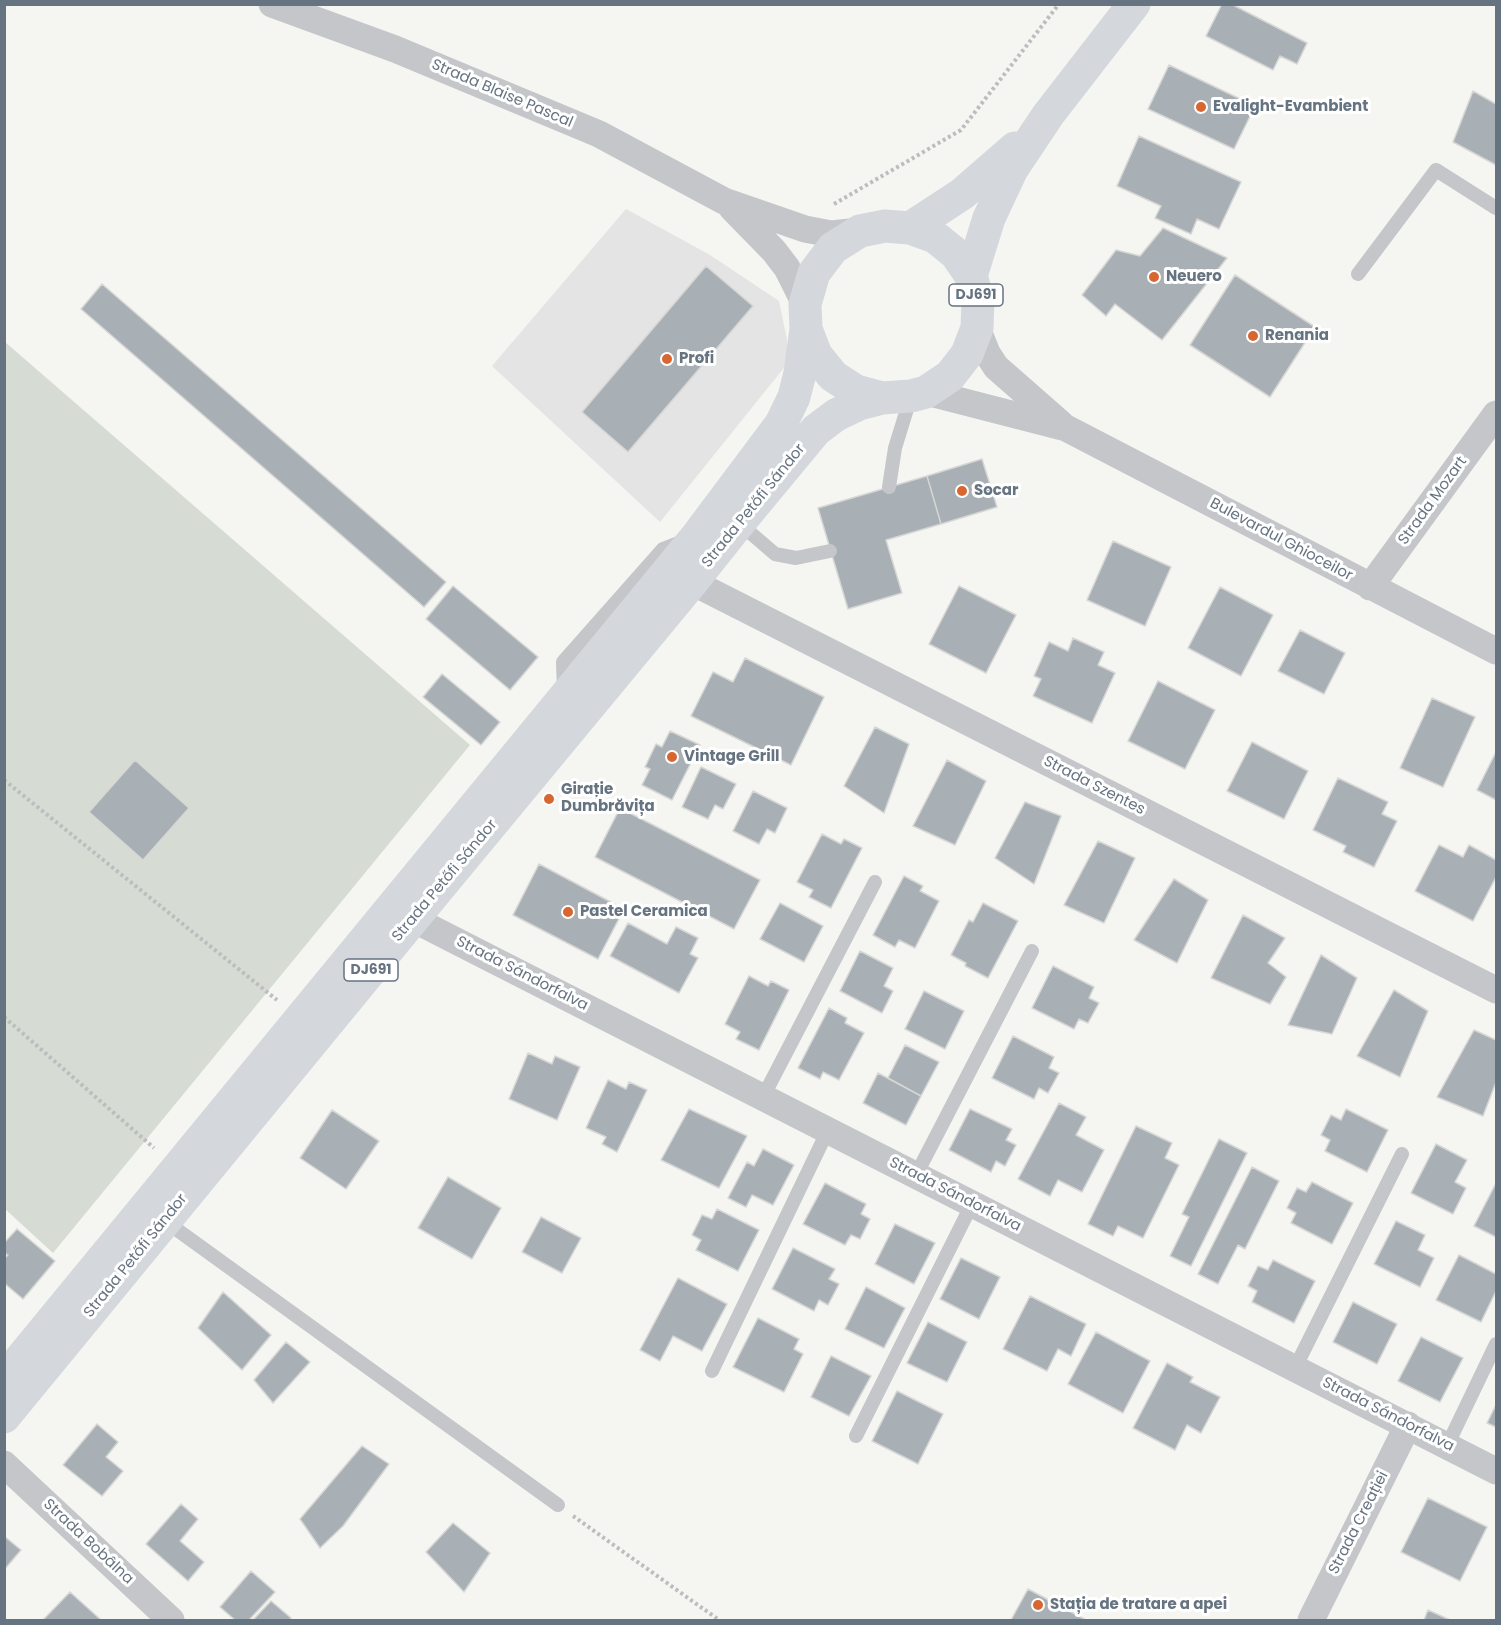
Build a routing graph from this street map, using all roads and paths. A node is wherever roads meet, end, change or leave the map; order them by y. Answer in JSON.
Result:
{"nodes":[{"id":1,"x":272,"y":4,"type":"edge"},
{"id":2,"x":1059,"y":4,"type":"edge"},
{"id":3,"x":1134,"y":4,"type":"edge"},
{"id":4,"x":1048,"y":115,"type":"junction"},
{"id":5,"x":724,"y":201,"type":"junction"},
{"id":6,"x":1497,"y":208,"type":"edge"},
{"id":7,"x":826,"y":209,"type":"dead end"},
{"id":8,"x":910,"y":228,"type":"junction"},
{"id":9,"x":860,"y":231,"type":"junction"},
{"id":10,"x":1358,"y":274,"type":"dead end"},
{"id":11,"x":970,"y":276,"type":"junction"},
{"id":12,"x":806,"y":317,"type":"junction"},
{"id":13,"x":977,"y":328,"type":"junction"},
{"id":14,"x":906,"y":395,"type":"junction"},
{"id":15,"x":1497,"y":414,"type":"edge"},
{"id":16,"x":1066,"y":428,"type":"junction"},
{"id":17,"x":889,"y":487,"type":"dead end"},
{"id":18,"x":739,"y":523,"type":"junction"},
{"id":19,"x":830,"y":551,"type":"dead end"},
{"id":20,"x":692,"y":582,"type":"junction"},
{"id":21,"x":1370,"y":587,"type":"junction"},
{"id":22,"x":1497,"y":651,"type":"edge"},
{"id":23,"x":4,"y":780,"type":"edge"},
{"id":24,"x":875,"y":882,"type":"dead end"},
{"id":25,"x":413,"y":919,"type":"junction"},
{"id":26,"x":1032,"y":951,"type":"dead end"},
{"id":27,"x":1497,"y":990,"type":"edge"},
{"id":28,"x":4,"y":1017,"type":"edge"},
{"id":29,"x":299,"y":1018,"type":"junction"},
{"id":30,"x":763,"y":1097,"type":"junction"},
{"id":31,"x":828,"y":1130,"type":"junction"},
{"id":32,"x":1402,"y":1154,"type":"dead end"},
{"id":33,"x":177,"y":1168,"type":"junction"},
{"id":34,"x":916,"y":1175,"type":"junction"},
{"id":35,"x":972,"y":1204,"type":"junction"},
{"id":36,"x":165,"y":1221,"type":"junction"},
{"id":37,"x":1497,"y":1344,"type":"edge"},
{"id":38,"x":1296,"y":1368,"type":"junction"},
{"id":39,"x":712,"y":1371,"type":"dead end"},
{"id":40,"x":4,"y":1379,"type":"edge"},
{"id":41,"x":4,"y":1417,"type":"edge"},
{"id":42,"x":1408,"y":1425,"type":"junction"},
{"id":43,"x":856,"y":1436,"type":"dead end"},
{"id":44,"x":1447,"y":1446,"type":"junction"},
{"id":45,"x":4,"y":1464,"type":"edge"},
{"id":46,"x":1497,"y":1471,"type":"edge"},
{"id":47,"x":558,"y":1505,"type":"joint"},
{"id":48,"x":171,"y":1620,"type":"edge"},
{"id":49,"x":719,"y":1620,"type":"edge"},
{"id":50,"x":1311,"y":1620,"type":"edge"}],
"edges":[{"from":1,"to":5,"type":"street","name":"Strada Blaise Pascal"},
{"from":2,"to":7,"type":"path"},
{"from":3,"to":4,"type":"main road","number":"DJ691"},
{"from":4,"to":8,"type":"main road","number":"DJ691"},
{"from":4,"to":11,"type":"main road","number":"DJ691"},
{"from":5,"to":9,"type":"street","name":"Strada Blaise Pascal"},
{"from":5,"to":12,"type":"street","name":"Strada Blaise Pascal"},
{"from":6,"to":10,"type":"lane"},
{"from":8,"to":9,"type":"main road","number":"DJ691"},
{"from":8,"to":11,"type":"main road","number":"DJ691"},
{"from":9,"to":12,"type":"main road","number":"DJ691"},
{"from":11,"to":13,"type":"main road","number":"DJ691"},
{"from":12,"to":14,"type":"main road"},
{"from":12,"to":29,"type":"main road","name":"Strada Petőfi Sándor","number":"DJ691"},
{"from":13,"to":14,"type":"main road","number":"DJ691"},
{"from":13,"to":16,"type":"street","name":"Bulevardul Ghioceilor"},
{"from":14,"to":16,"type":"street","name":"Bulevardul Ghioceilor"},
{"from":14,"to":17,"type":"lane"},
{"from":14,"to":18,"type":"main road","name":"Strada Petőfi Sándor","number":"DJ691"},
{"from":15,"to":21,"type":"street","name":"Strada Mozart"},
{"from":16,"to":21,"type":"street","name":"Bulevardul Ghioceilor"},
{"from":18,"to":19,"type":"lane"},
{"from":18,"to":20,"type":"main road","name":"Strada Petőfi Sándor","number":"DJ691"},
{"from":20,"to":25,"type":"main road","name":"Strada Petőfi Sándor","number":"DJ691"},
{"from":20,"to":27,"type":"street","name":"Strada Szentes"},
{"from":21,"to":22,"type":"street","name":"Bulevardul Ghioceilor"},
{"from":23,"to":29,"type":"path"},
{"from":24,"to":30,"type":"lane"},
{"from":25,"to":30,"type":"street","name":"Strada Sándorfalva"},
{"from":25,"to":36,"type":"main road","name":"Strada Petőfi Sándor","number":"DJ691"},
{"from":26,"to":34,"type":"lane"},
{"from":28,"to":33,"type":"path"},
{"from":29,"to":33,"type":"main road","name":"Strada Petőfi Sándor","number":"DJ691"},
{"from":30,"to":31,"type":"street","name":"Strada Sándorfalva"},
{"from":31,"to":34,"type":"street","name":"Strada Sándorfalva"},
{"from":31,"to":39,"type":"lane"},
{"from":32,"to":38,"type":"lane"},
{"from":33,"to":40,"type":"main road","name":"Strada Petőfi Sándor","number":"DJ691"},
{"from":34,"to":35,"type":"street","name":"Strada Sándorfalva"},
{"from":35,"to":38,"type":"street","name":"Strada Sándorfalva"},
{"from":35,"to":43,"type":"lane"},
{"from":36,"to":41,"type":"main road","name":"Strada Petőfi Sándor","number":"DJ691"},
{"from":36,"to":47,"type":"lane"},
{"from":37,"to":44,"type":"lane"},
{"from":38,"to":42,"type":"street","name":"Strada Sándorfalva"},
{"from":42,"to":44,"type":"street","name":"Strada Sándorfalva"},
{"from":42,"to":50,"type":"street","name":"Strada Creației"},
{"from":44,"to":46,"type":"street","name":"Strada Sándorfalva"},
{"from":45,"to":48,"type":"street","name":"Strada Bobâlna"},
{"from":47,"to":49,"type":"path"}]}
